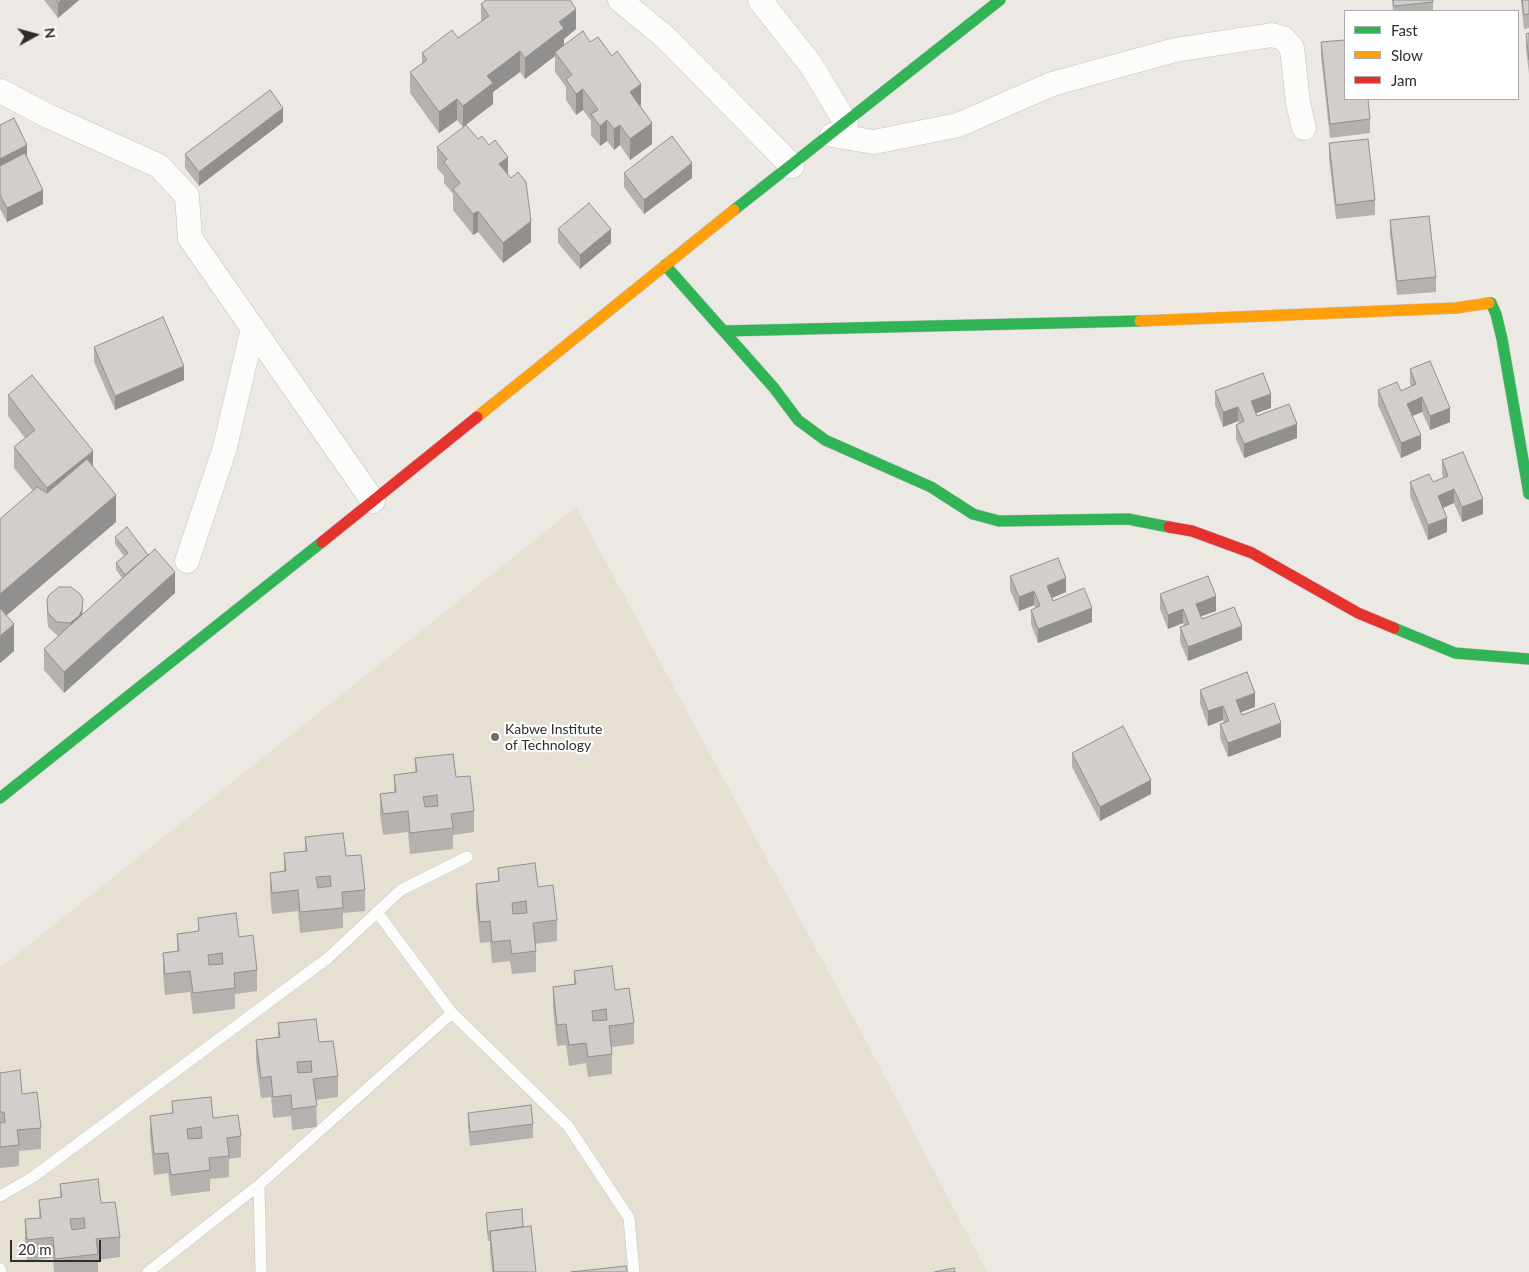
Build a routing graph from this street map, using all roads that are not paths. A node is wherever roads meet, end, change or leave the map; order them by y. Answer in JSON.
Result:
{"nodes":[{"id":1,"x":620,"y":0,"type":"edge"},
{"id":2,"x":760,"y":0,"type":"edge"},
{"id":3,"x":1000,"y":0,"type":"edge"},
{"id":4,"x":0,"y":91,"type":"edge"},
{"id":5,"x":1304,"y":128,"type":"dead end"},
{"id":6,"x":839,"y":129,"type":"junction"},
{"id":7,"x":792,"y":166,"type":"junction"},
{"id":8,"x":666,"y":265,"type":"junction"},
{"id":9,"x":253,"y":328,"type":"junction"},
{"id":10,"x":724,"y":331,"type":"junction"},
{"id":11,"x":1529,"y":494,"type":"edge"},
{"id":12,"x":374,"y":501,"type":"junction"},
{"id":13,"x":187,"y":561,"type":"dead end"},
{"id":14,"x":1529,"y":659,"type":"edge"},
{"id":15,"x":0,"y":798,"type":"edge"},
{"id":16,"x":467,"y":858,"type":"dead end"},
{"id":17,"x":377,"y":912,"type":"junction"},
{"id":18,"x":452,"y":1013,"type":"junction"},
{"id":19,"x":259,"y":1186,"type":"junction"},
{"id":20,"x":0,"y":1196,"type":"edge"},
{"id":21,"x":148,"y":1272,"type":"edge"},
{"id":22,"x":261,"y":1272,"type":"edge"},
{"id":23,"x":634,"y":1272,"type":"edge"}],
"edges":[{"from":1,"to":7,"type":"street"},
{"from":2,"to":6,"type":"street"},
{"from":3,"to":6,"type":"street"},
{"from":4,"to":9,"type":"street"},
{"from":5,"to":6,"type":"street"},
{"from":6,"to":7,"type":"street"},
{"from":7,"to":8,"type":"street"},
{"from":8,"to":10,"type":"street"},
{"from":8,"to":12,"type":"street"},
{"from":9,"to":12,"type":"street"},
{"from":9,"to":13,"type":"street"},
{"from":10,"to":11,"type":"street"},
{"from":10,"to":14,"type":"street"},
{"from":12,"to":15,"type":"street"},
{"from":16,"to":17,"type":"lane"},
{"from":17,"to":18,"type":"lane"},
{"from":17,"to":20,"type":"lane"},
{"from":18,"to":19,"type":"lane"},
{"from":18,"to":23,"type":"lane"},
{"from":19,"to":21,"type":"lane"},
{"from":19,"to":22,"type":"lane"}]}
